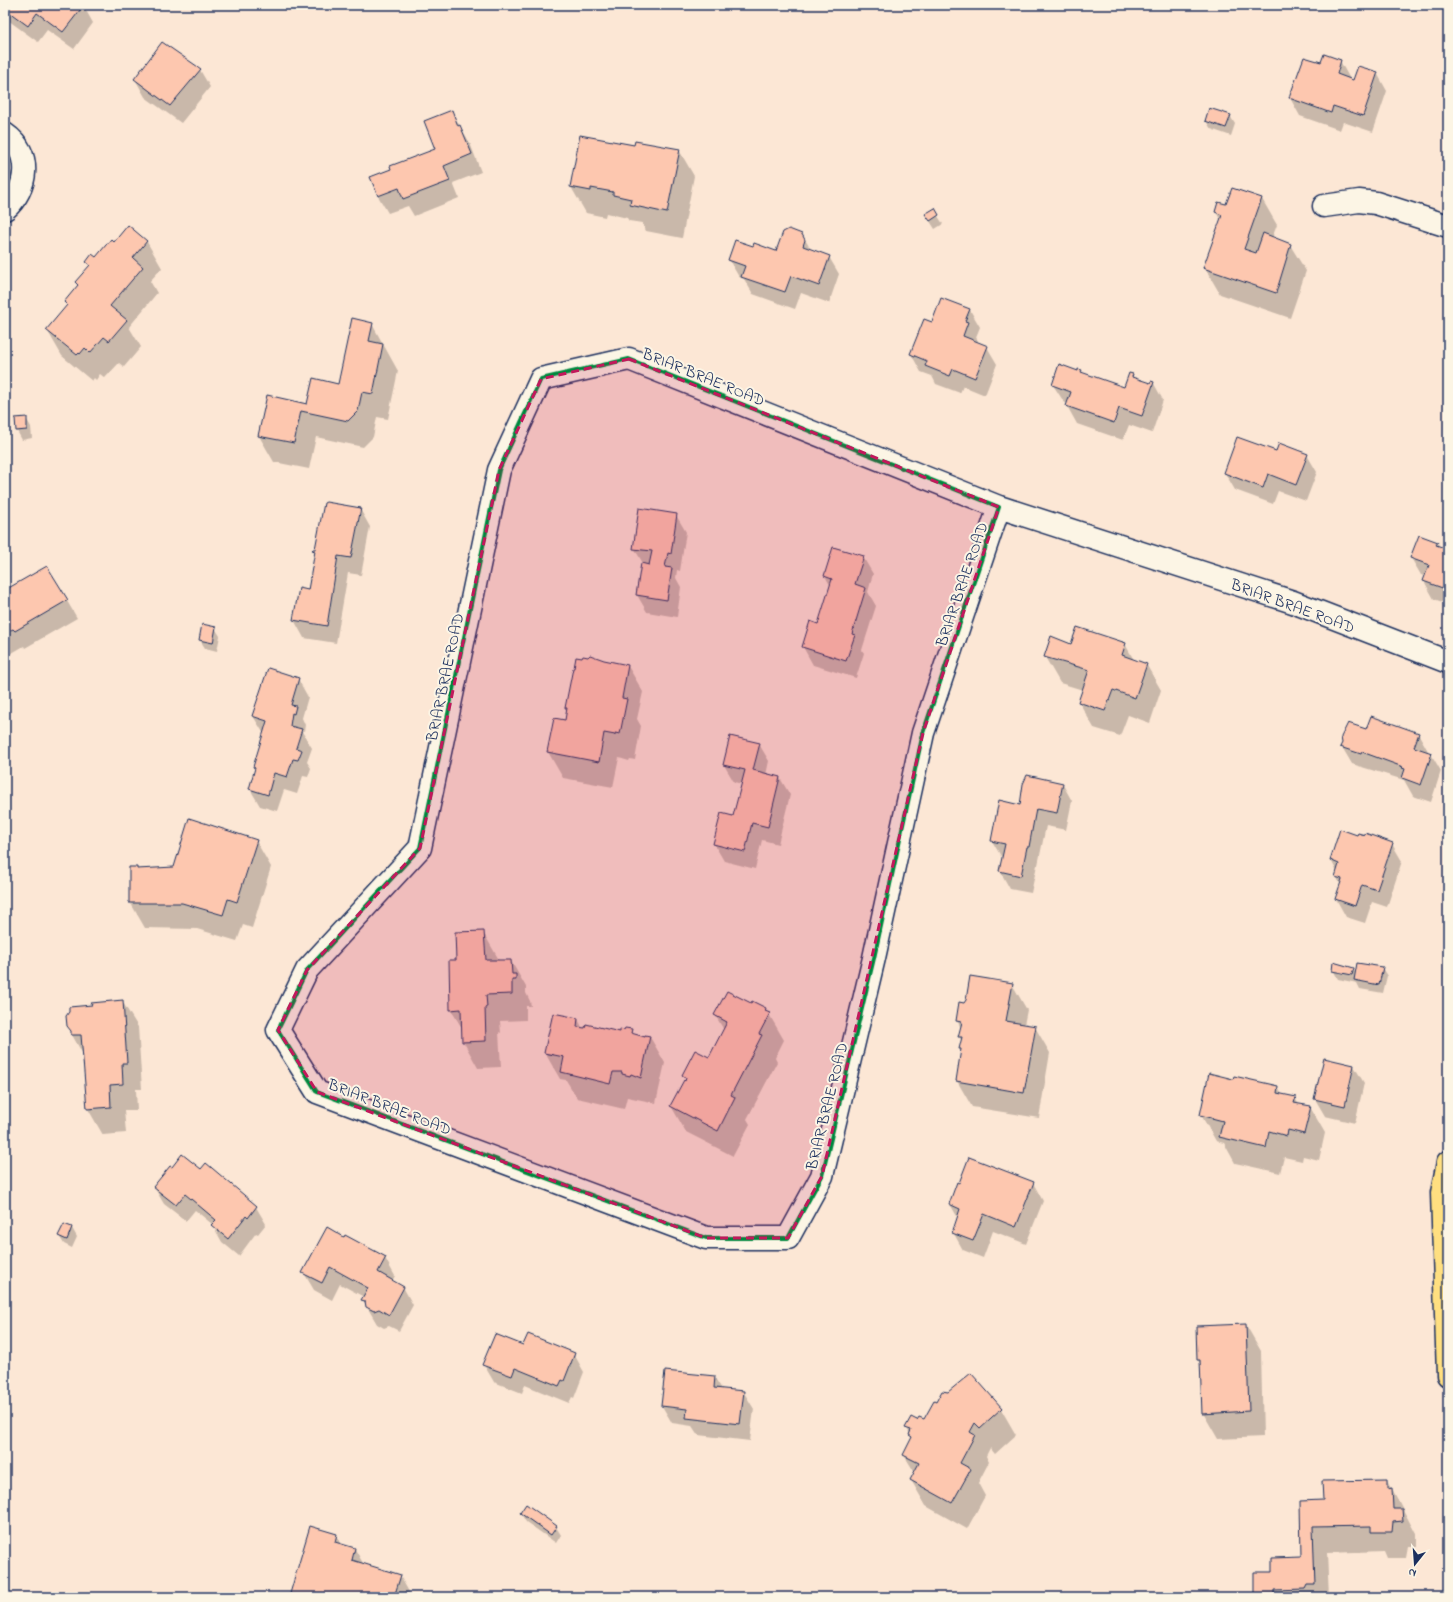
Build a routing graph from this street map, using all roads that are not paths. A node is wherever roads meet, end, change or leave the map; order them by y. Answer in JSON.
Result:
{"nodes":[{"id":1,"x":5,"y":134,"type":"edge"},
{"id":2,"x":1324,"y":206,"type":"dead end"},
{"id":3,"x":5,"y":209,"type":"edge"},
{"id":4,"x":1448,"y":226,"type":"edge"},
{"id":5,"x":1000,"y":507,"type":"junction"},
{"id":6,"x":1448,"y":662,"type":"edge"},
{"id":7,"x":1448,"y":1162,"type":"edge"},
{"id":8,"x":1448,"y":1375,"type":"edge"}],
"edges":[{"from":1,"to":3,"type":"street"},
{"from":2,"to":4,"type":"street"},
{"from":5,"to":5,"type":"street","name":"BRIAR BRAE ROAD"},
{"from":5,"to":6,"type":"street","name":"BRIAR BRAE ROAD"},
{"from":7,"to":8,"type":"main road"}]}
